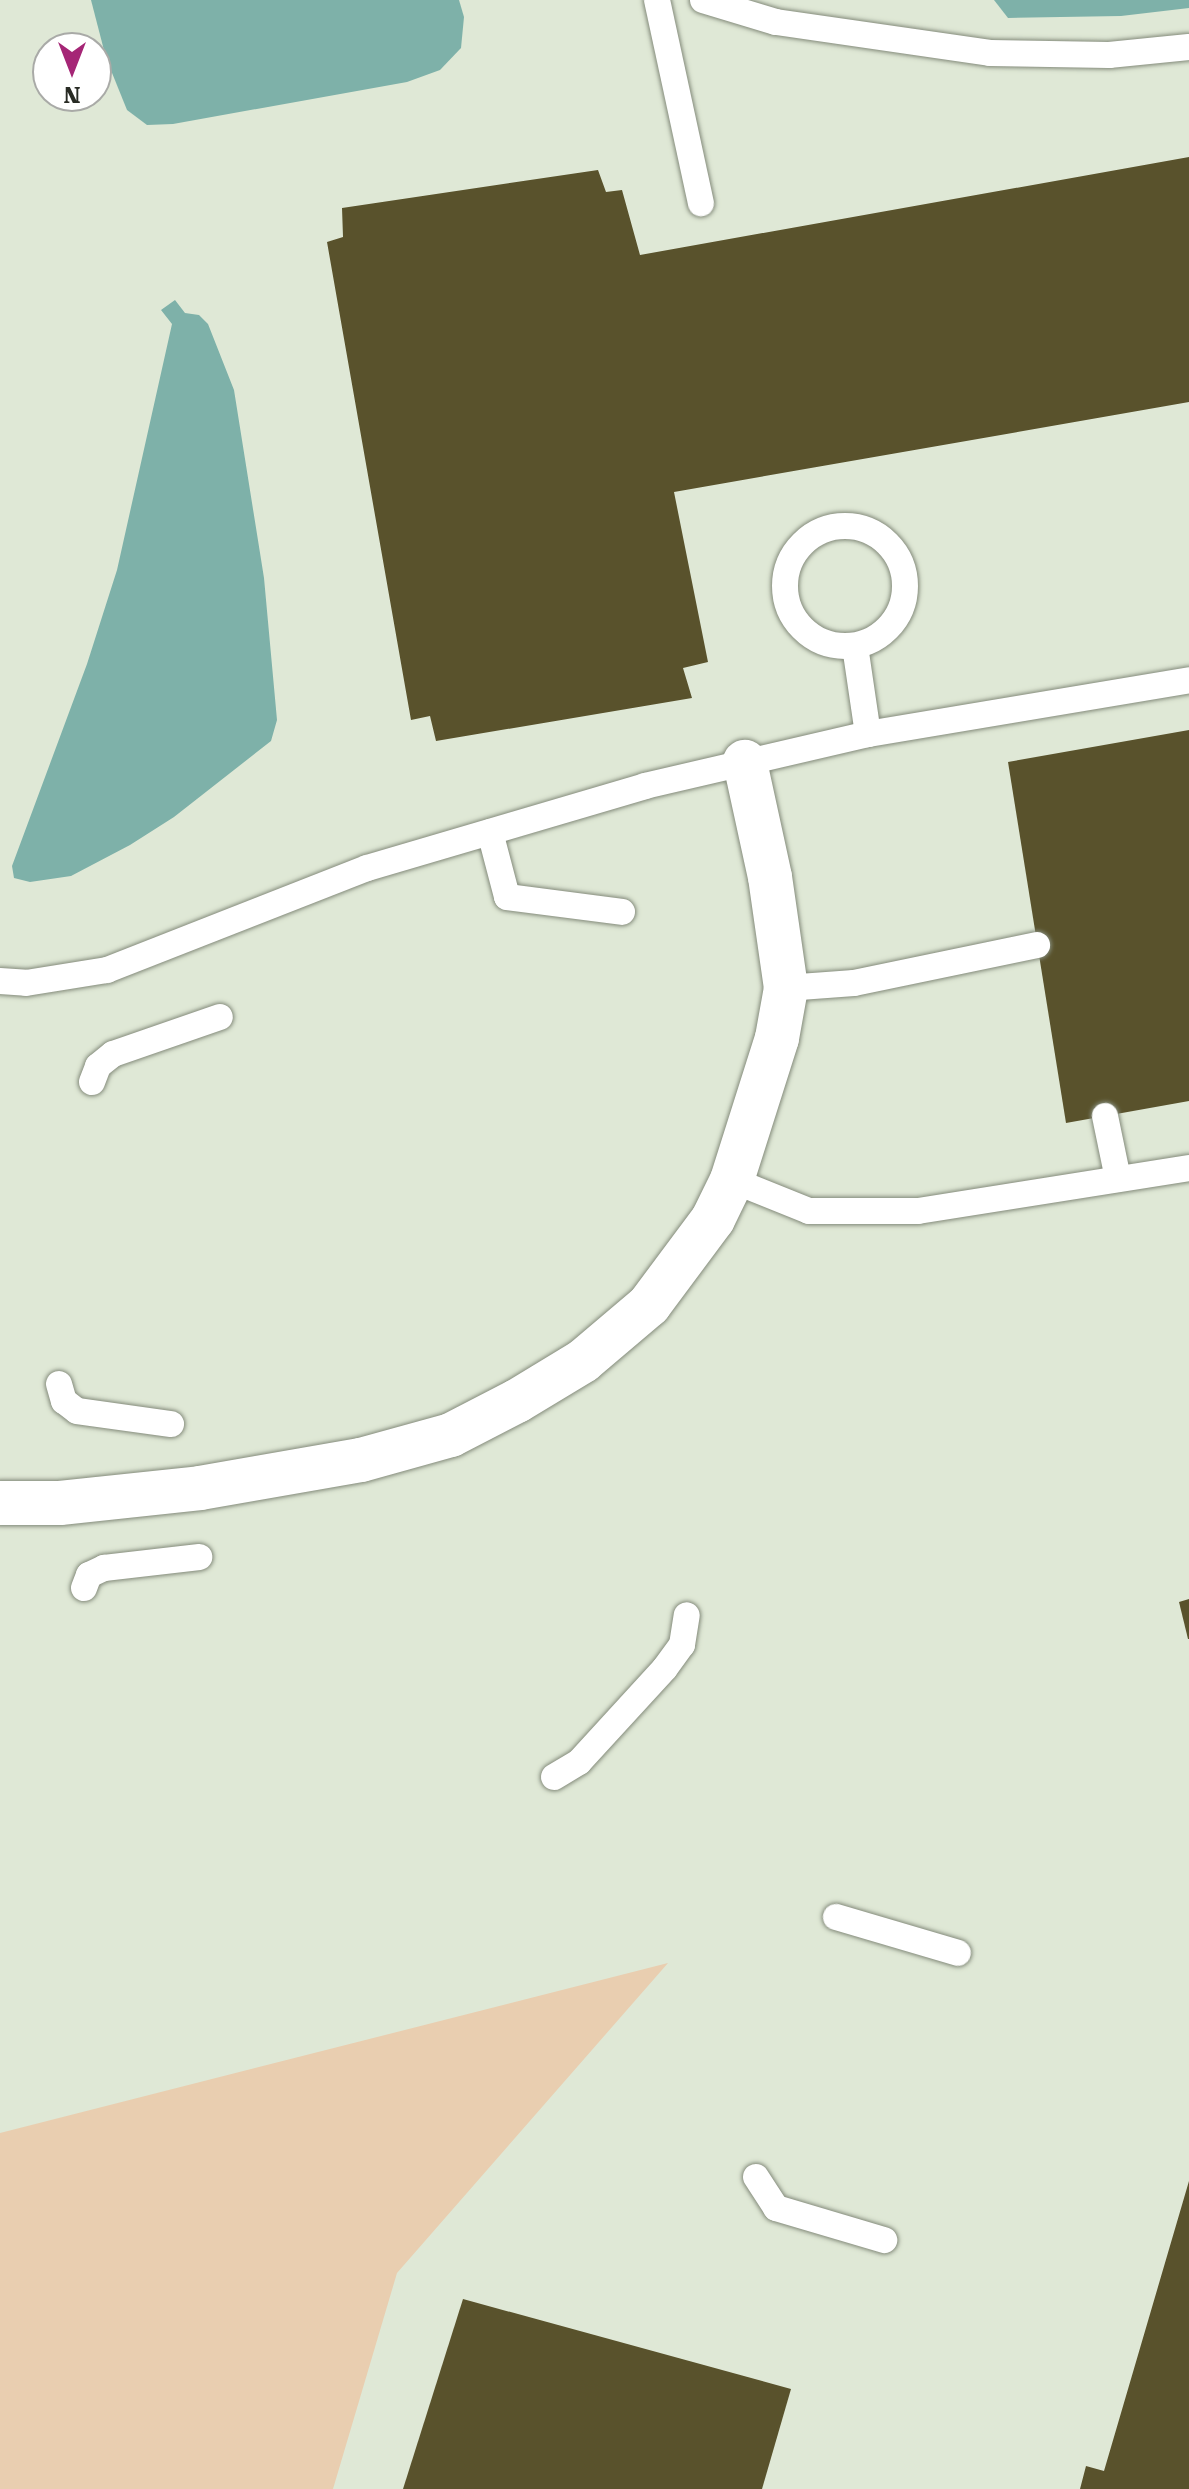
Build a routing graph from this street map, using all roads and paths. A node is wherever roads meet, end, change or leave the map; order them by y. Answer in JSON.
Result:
{"nodes":[{"id":1,"x":657,"y":0,"type":"edge"},
{"id":2,"x":703,"y":0,"type":"edge"},
{"id":3,"x":1189,"y":47,"type":"edge"},
{"id":4,"x":701,"y":203,"type":"dead end"},
{"id":5,"x":855,"y":646,"type":"junction"},
{"id":6,"x":1189,"y":680,"type":"edge"},
{"id":7,"x":868,"y":734,"type":"junction"},
{"id":8,"x":745,"y":762,"type":"junction"},
{"id":9,"x":490,"y":832,"type":"junction"},
{"id":10,"x":622,"y":912,"type":"dead end"},
{"id":11,"x":1037,"y":945,"type":"dead end"},
{"id":12,"x":0,"y":981,"type":"edge"},
{"id":13,"x":786,"y":988,"type":"junction"},
{"id":14,"x":220,"y":1017,"type":"dead end"},
{"id":15,"x":92,"y":1082,"type":"dead end"},
{"id":16,"x":1105,"y":1116,"type":"dead end"},
{"id":17,"x":1189,"y":1168,"type":"edge"},
{"id":18,"x":1118,"y":1179,"type":"junction"},
{"id":19,"x":732,"y":1180,"type":"junction"},
{"id":20,"x":59,"y":1384,"type":"dead end"},
{"id":21,"x":171,"y":1424,"type":"dead end"},
{"id":22,"x":0,"y":1503,"type":"edge"},
{"id":23,"x":199,"y":1557,"type":"dead end"},
{"id":24,"x":84,"y":1588,"type":"dead end"},
{"id":25,"x":687,"y":1615,"type":"dead end"},
{"id":26,"x":554,"y":1777,"type":"dead end"},
{"id":27,"x":836,"y":1917,"type":"dead end"},
{"id":28,"x":958,"y":1953,"type":"dead end"},
{"id":29,"x":756,"y":2177,"type":"dead end"},
{"id":30,"x":884,"y":2240,"type":"dead end"}],
"edges":[{"from":1,"to":4,"type":"lane"},
{"from":2,"to":3,"type":"lane"},
{"from":5,"to":5,"type":"lane"},
{"from":5,"to":7,"type":"lane"},
{"from":6,"to":7,"type":"lane"},
{"from":7,"to":8,"type":"lane"},
{"from":8,"to":9,"type":"lane"},
{"from":8,"to":13,"type":"street"},
{"from":9,"to":10,"type":"lane"},
{"from":9,"to":12,"type":"lane"},
{"from":11,"to":13,"type":"lane"},
{"from":13,"to":19,"type":"street"},
{"from":14,"to":15,"type":"lane"},
{"from":16,"to":18,"type":"lane"},
{"from":17,"to":18,"type":"lane"},
{"from":18,"to":19,"type":"lane"},
{"from":19,"to":22,"type":"street"},
{"from":20,"to":21,"type":"lane"},
{"from":23,"to":24,"type":"lane"},
{"from":25,"to":26,"type":"lane"},
{"from":27,"to":28,"type":"lane"},
{"from":29,"to":30,"type":"lane"}]}
